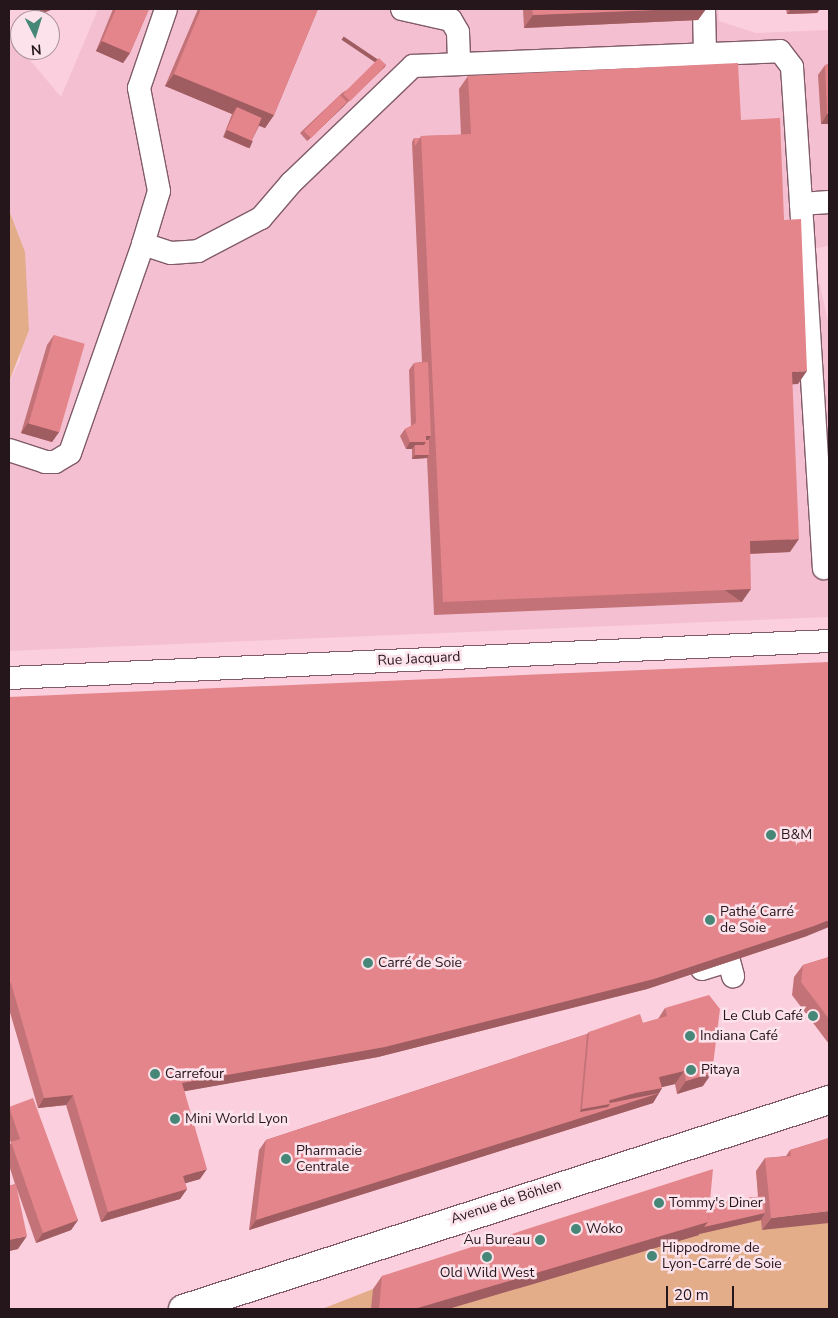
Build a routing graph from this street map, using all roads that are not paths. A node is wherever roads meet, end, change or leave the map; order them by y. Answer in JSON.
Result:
{"nodes":[{"id":1,"x":166,"y":9,"type":"edge"},
{"id":2,"x":402,"y":9,"type":"edge"},
{"id":3,"x":704,"y":9,"type":"edge"},
{"id":4,"x":705,"y":52,"type":"junction"},
{"id":5,"x":459,"y":62,"type":"junction"},
{"id":6,"x":829,"y":202,"type":"edge"},
{"id":7,"x":801,"y":204,"type":"junction"},
{"id":8,"x":143,"y":244,"type":"junction"},
{"id":9,"x":9,"y":450,"type":"edge"},
{"id":10,"x":824,"y":568,"type":"dead end"},
{"id":11,"x":829,"y":640,"type":"edge"},
{"id":12,"x":9,"y":678,"type":"edge"},
{"id":13,"x":682,"y":975,"type":"edge"},
{"id":14,"x":733,"y":976,"type":"dead end"},
{"id":15,"x":829,"y":1100,"type":"edge"},
{"id":16,"x":183,"y":1309,"type":"edge"}],
"edges":[{"from":1,"to":8,"type":"street"},
{"from":2,"to":5,"type":"street"},
{"from":3,"to":4,"type":"street"},
{"from":4,"to":5,"type":"street"},
{"from":4,"to":7,"type":"street"},
{"from":5,"to":8,"type":"street"},
{"from":6,"to":7,"type":"street"},
{"from":7,"to":10,"type":"street"},
{"from":8,"to":9,"type":"street"},
{"from":11,"to":12,"type":"street","name":"Rue Jacquard"},
{"from":13,"to":14,"type":"street"},
{"from":15,"to":16,"type":"main road","name":"Avenue de Böhlen"}]}
